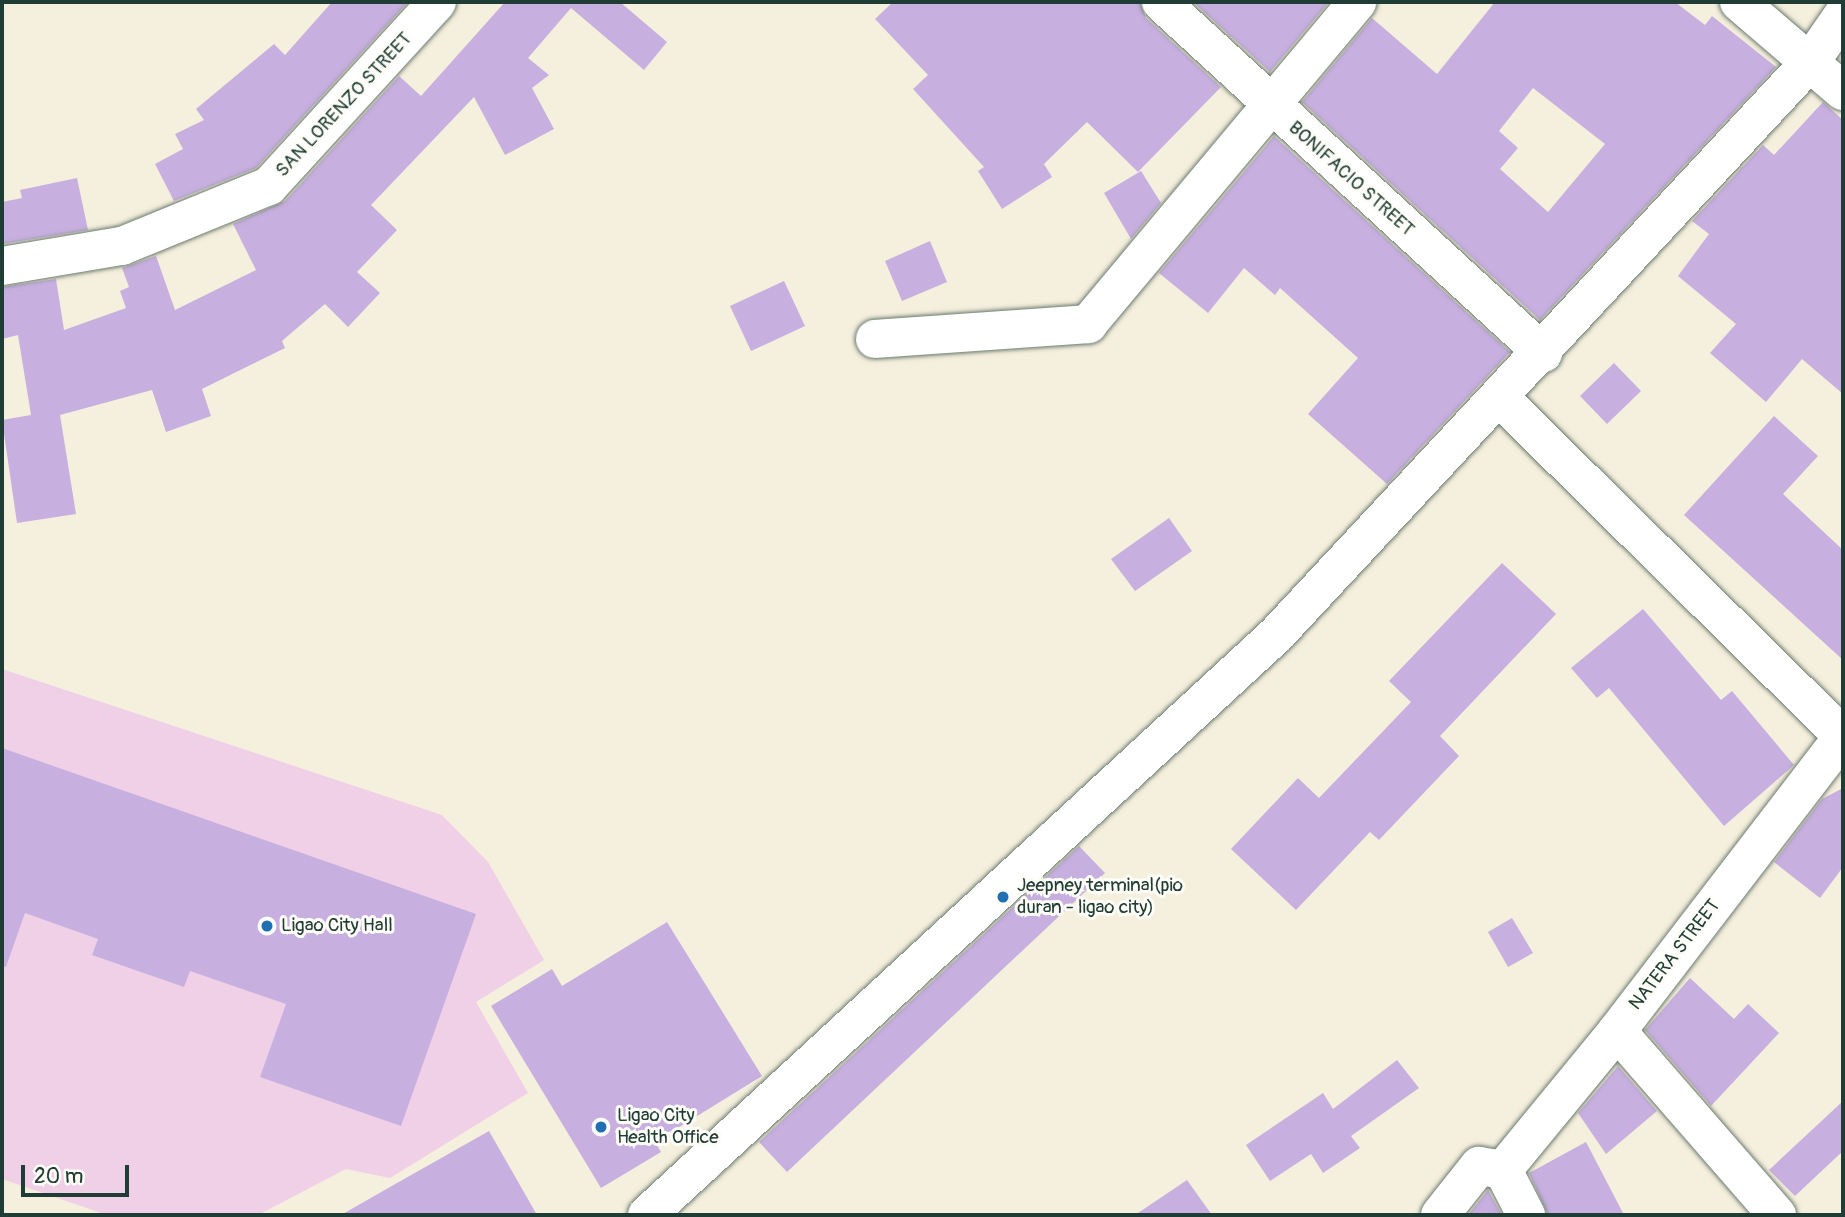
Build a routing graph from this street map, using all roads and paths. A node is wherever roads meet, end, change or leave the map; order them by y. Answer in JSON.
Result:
{"nodes":[{"id":1,"x":437,"y":2,"type":"edge"},
{"id":2,"x":1161,"y":2,"type":"edge"},
{"id":3,"x":1357,"y":2,"type":"edge"},
{"id":4,"x":1739,"y":2,"type":"edge"},
{"id":5,"x":1843,"y":15,"type":"edge"},
{"id":6,"x":1811,"y":61,"type":"junction"},
{"id":7,"x":1843,"y":91,"type":"edge"},
{"id":8,"x":1270,"y":105,"type":"junction"},
{"id":9,"x":2,"y":266,"type":"edge"},
{"id":10,"x":875,"y":339,"type":"dead end"},
{"id":11,"x":1543,"y":353,"type":"junction"},
{"id":12,"x":1500,"y":398,"type":"junction"},
{"id":13,"x":1843,"y":736,"type":"edge"},
{"id":14,"x":1617,"y":1031,"type":"junction"},
{"id":15,"x":1503,"y":1170,"type":"junction"},
{"id":16,"x":648,"y":1215,"type":"edge"},
{"id":17,"x":1440,"y":1215,"type":"edge"},
{"id":18,"x":1526,"y":1215,"type":"edge"},
{"id":19,"x":1777,"y":1215,"type":"edge"}],
"edges":[{"from":1,"to":9,"type":"street","name":"SAN LORENZO STREET"},
{"from":2,"to":8,"type":"street","name":"BONIFACIO STREET"},
{"from":3,"to":8,"type":"street"},
{"from":4,"to":6,"type":"street"},
{"from":5,"to":6,"type":"street"},
{"from":6,"to":7,"type":"street"},
{"from":6,"to":11,"type":"street"},
{"from":8,"to":10,"type":"street"},
{"from":8,"to":11,"type":"street","name":"BONIFACIO STREET"},
{"from":11,"to":12,"type":"street"},
{"from":12,"to":13,"type":"street"},
{"from":12,"to":16,"type":"street"},
{"from":13,"to":14,"type":"street","name":"NATERA STREET"},
{"from":14,"to":15,"type":"street","name":"NATERA STREET"},
{"from":14,"to":19,"type":"street"},
{"from":15,"to":17,"type":"street"},
{"from":15,"to":18,"type":"street"}]}
